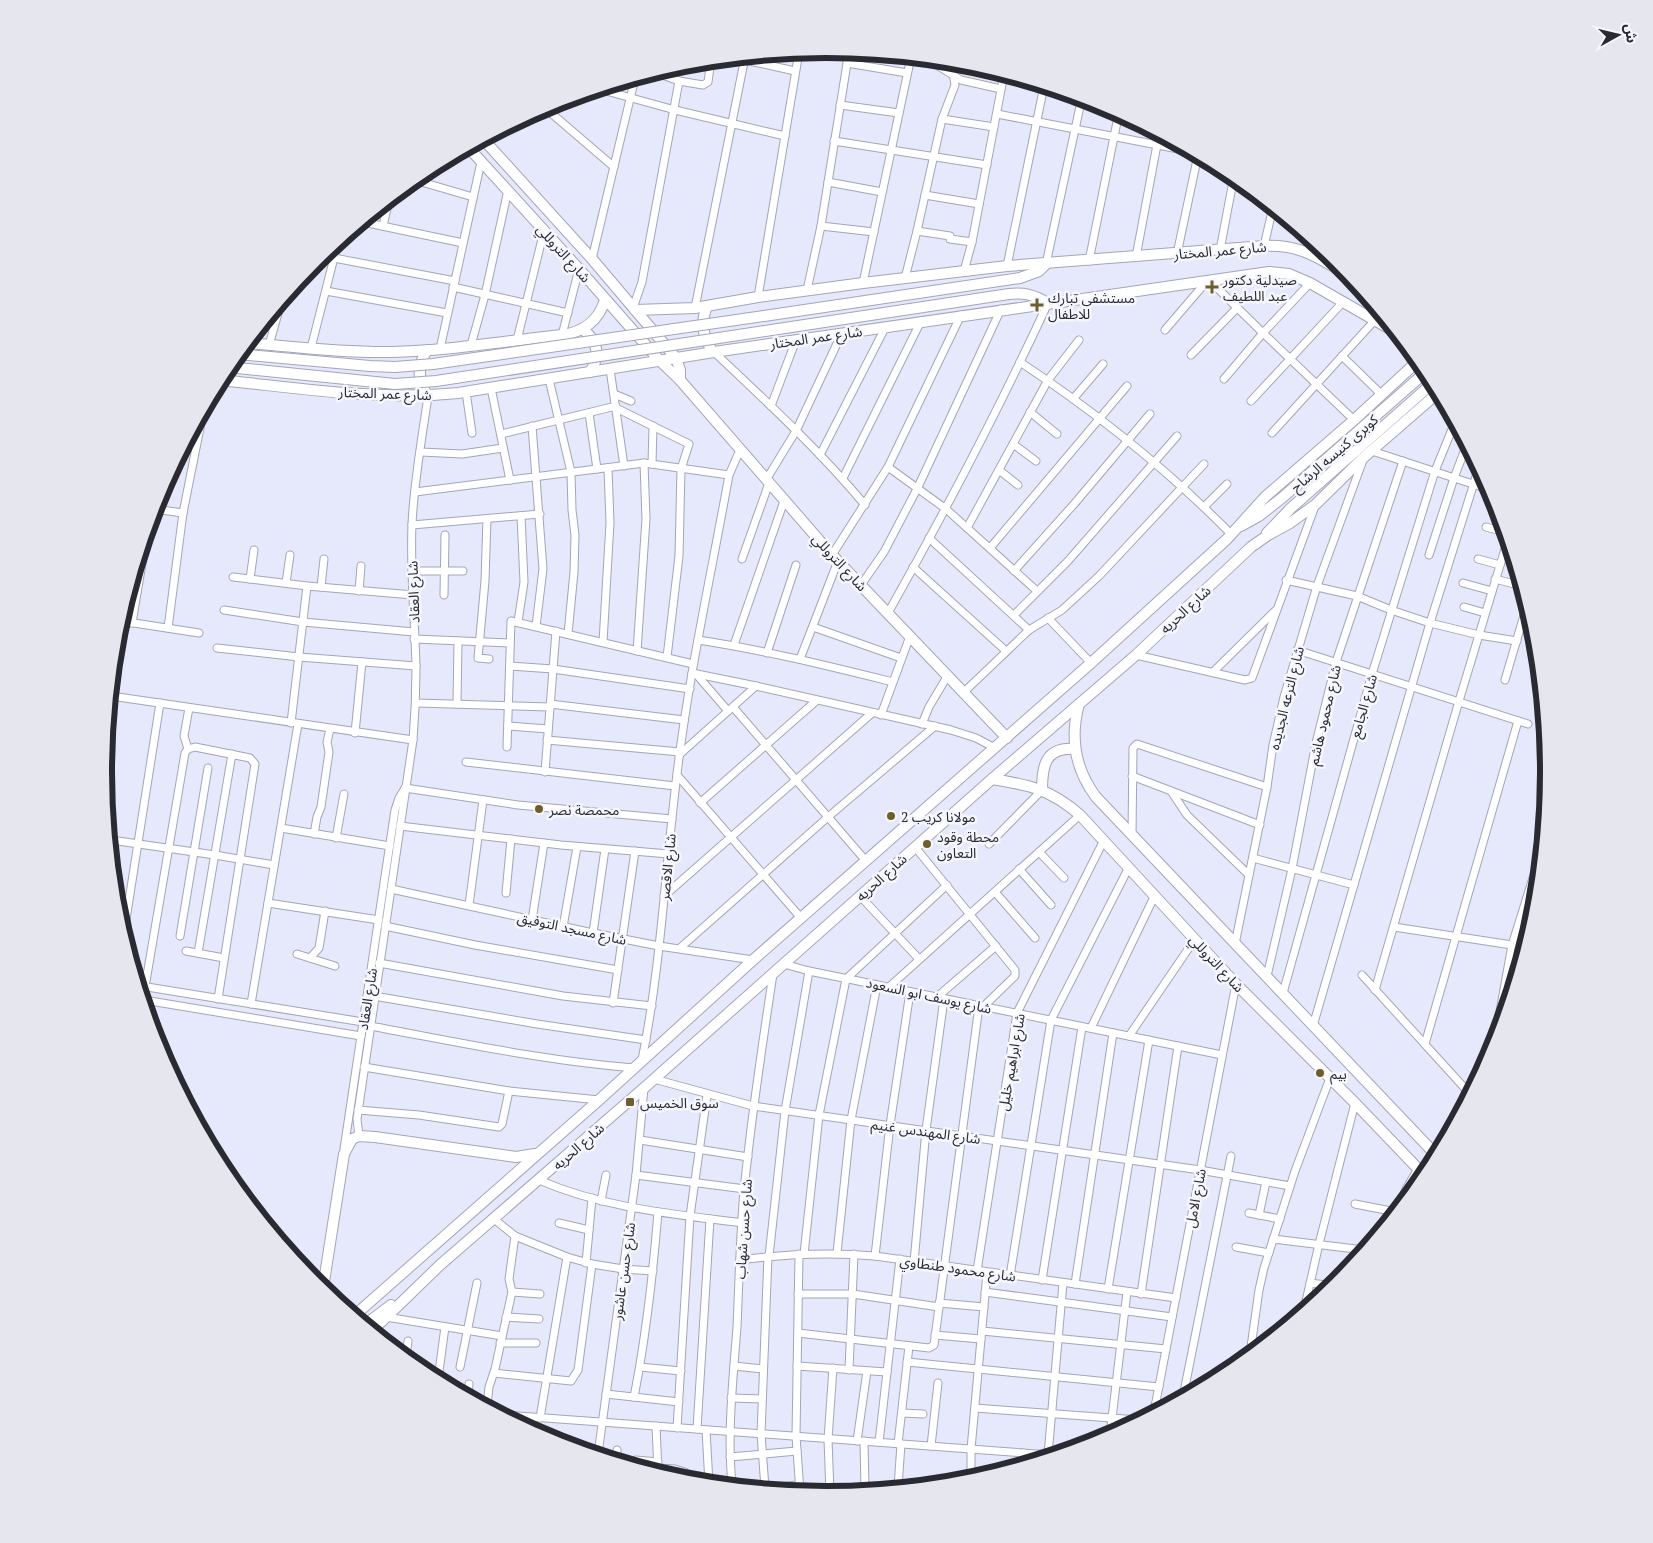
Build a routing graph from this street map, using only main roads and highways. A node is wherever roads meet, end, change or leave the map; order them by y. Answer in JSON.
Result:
{"nodes":[{"id":1,"x":488,"y":143,"type":"edge"},
{"id":2,"x":472,"y":152,"type":"edge"},
{"id":3,"x":1327,"y":263,"type":"edge"},
{"id":4,"x":1046,"y":264,"type":"junction"},
{"id":5,"x":605,"y":300,"type":"junction"},
{"id":6,"x":1048,"y":303,"type":"junction"},
{"id":7,"x":706,"y":306,"type":"junction"},
{"id":8,"x":634,"y":309,"type":"junction"},
{"id":9,"x":1383,"y":324,"type":"edge"},
{"id":10,"x":582,"y":330,"type":"junction"},
{"id":11,"x":255,"y":344,"type":"edge"},
{"id":12,"x":427,"y":350,"type":"junction"},
{"id":13,"x":714,"y":352,"type":"junction"},
{"id":14,"x":247,"y":355,"type":"edge"},
{"id":15,"x":676,"y":358,"type":"junction"},
{"id":16,"x":659,"y":360,"type":"junction"},
{"id":17,"x":1414,"y":366,"type":"edge"},
{"id":18,"x":237,"y":369,"type":"edge"},
{"id":19,"x":590,"y":372,"type":"junction"},
{"id":20,"x":1421,"y":376,"type":"edge"},
{"id":21,"x":680,"y":380,"type":"junction"},
{"id":22,"x":229,"y":381,"type":"edge"},
{"id":23,"x":1428,"y":388,"type":"edge"},
{"id":24,"x":428,"y":396,"type":"junction"},
{"id":25,"x":1434,"y":397,"type":"edge"},
{"id":26,"x":1234,"y":532,"type":"junction"},
{"id":27,"x":1260,"y":541,"type":"junction"},
{"id":28,"x":1079,"y":704,"type":"junction"},
{"id":29,"x":1007,"y":738,"type":"junction"},
{"id":30,"x":1075,"y":749,"type":"junction"},
{"id":31,"x":992,"y":779,"type":"junction"},
{"id":32,"x":1042,"y":790,"type":"junction"},
{"id":33,"x":1431,"y":1150,"type":"edge"},
{"id":34,"x":541,"y":1152,"type":"junction"},
{"id":35,"x":1419,"y":1169,"type":"edge"},
{"id":36,"x":440,"y":1265,"type":"junction"},
{"id":37,"x":325,"y":1278,"type":"edge"},
{"id":38,"x":360,"y":1311,"type":"edge"},
{"id":39,"x":371,"y":1320,"type":"edge"},
{"id":40,"x":377,"y":1326,"type":"edge"}],
"edges":[{"from":1,"to":8,"type":"main road","name":"شارع التروللي"},
{"from":2,"to":5,"type":"main road","name":"شارع التروللي"},
{"from":3,"to":4,"type":"main road","name":"شارع عمر المختار"},
{"from":4,"to":7,"type":"main road","name":"شارع عمر المختار"},
{"from":4,"to":14,"type":"main road","bridge":true},
{"from":5,"to":10,"type":"main road"},
{"from":5,"to":16,"type":"main road","name":"شارع التروللي"},
{"from":6,"to":9,"type":"main road","name":"شارع عمر المختار"},
{"from":6,"to":13,"type":"main road","name":"شارع عمر المختار"},
{"from":6,"to":18,"type":"main road","bridge":true},
{"from":7,"to":8,"type":"main road","name":"شارع عمر المختار"},
{"from":7,"to":13,"type":"main road"},
{"from":8,"to":15,"type":"main road","name":"شارع التروللي"},
{"from":10,"to":12,"type":"main road"},
{"from":10,"to":19,"type":"main road"},
{"from":11,"to":12,"type":"main road"},
{"from":12,"to":24,"type":"main road"},
{"from":13,"to":15,"type":"main road","name":"شارع عمر المختار"},
{"from":15,"to":16,"type":"main road","name":"شارع عمر المختار"},
{"from":15,"to":21,"type":"main road"},
{"from":16,"to":19,"type":"main road","name":"شارع عمر المختار"},
{"from":16,"to":21,"type":"main road","name":"شارع التروللي"},
{"from":17,"to":26,"type":"main road","name":"شارع الحريه"},
{"from":19,"to":24,"type":"main road","name":"شارع عمر المختار"},
{"from":20,"to":26,"type":"main road","name":"كوبرى كنيسه الرشاح"},
{"from":21,"to":29,"type":"main road","name":"شارع التروللي"},
{"from":22,"to":24,"type":"main road","name":"شارع عمر المختار"},
{"from":23,"to":27,"type":"main road","name":"كوبرى كنيسه الرشاح"},
{"from":25,"to":27,"type":"main road","name":"شارع الحريه"},
{"from":26,"to":29,"type":"main road","name":"شارع الحريه"},
{"from":27,"to":28,"type":"main road","name":"شارع الحريه"},
{"from":28,"to":30,"type":"main road","name":"شارع التروللي"},
{"from":28,"to":31,"type":"main road","name":"شارع الحريه"},
{"from":29,"to":34,"type":"main road","name":"شارع الحريه"},
{"from":30,"to":32,"type":"main road"},
{"from":30,"to":33,"type":"main road","name":"شارع التروللي"},
{"from":31,"to":32,"type":"main road","name":"شارع التروللي"},
{"from":31,"to":36,"type":"main road","name":"شارع الحريه"},
{"from":32,"to":35,"type":"main road","name":"شارع التروللي"},
{"from":34,"to":37,"type":"main road"},
{"from":34,"to":38,"type":"main road","name":"شارع الحريه"},
{"from":36,"to":39,"type":"main road"},
{"from":36,"to":40,"type":"main road","name":"شارع الحريه"}]}
